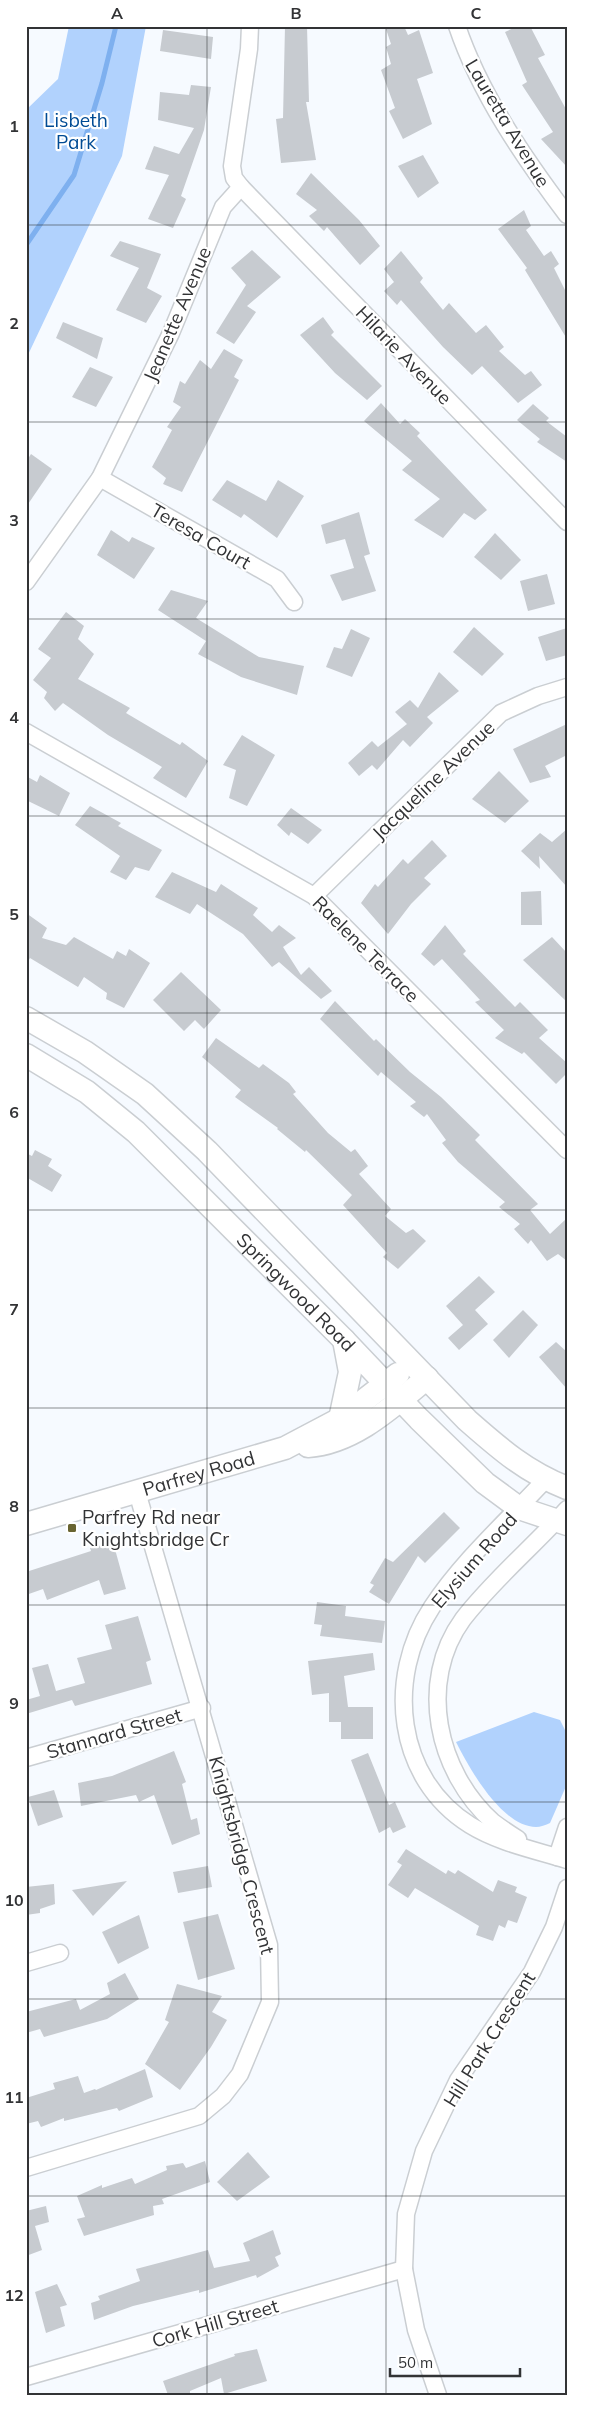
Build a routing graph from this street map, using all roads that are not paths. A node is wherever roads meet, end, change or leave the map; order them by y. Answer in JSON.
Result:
{"nodes":[{"id":1,"x":250,"y":26,"type":"edge"},
{"id":2,"x":457,"y":26,"type":"edge"},
{"id":3,"x":241,"y":187,"type":"junction"},
{"id":4,"x":567,"y":215,"type":"edge"},
{"id":5,"x":100,"y":478,"type":"junction"},
{"id":6,"x":567,"y":522,"type":"edge"},
{"id":7,"x":26,"y":582,"type":"edge"},
{"id":8,"x":294,"y":602,"type":"dead end"},
{"id":9,"x":567,"y":687,"type":"edge"},
{"id":10,"x":26,"y":732,"type":"edge"},
{"id":11,"x":314,"y":896,"type":"junction"},
{"id":12,"x":26,"y":1018,"type":"edge"},
{"id":13,"x":26,"y":1054,"type":"edge"},
{"id":14,"x":567,"y":1150,"type":"edge"},
{"id":15,"x":344,"y":1340,"type":"junction"},
{"id":16,"x":411,"y":1362,"type":"junction"},
{"id":17,"x":427,"y":1378,"type":"junction"},
{"id":18,"x":394,"y":1392,"type":"junction"},
{"id":19,"x":340,"y":1419,"type":"junction"},
{"id":20,"x":285,"y":1448,"type":"junction"},
{"id":21,"x":545,"y":1480,"type":"junction"},
{"id":22,"x":567,"y":1488,"type":"edge"},
{"id":23,"x":137,"y":1492,"type":"junction"},
{"id":24,"x":519,"y":1508,"type":"junction"},
{"id":25,"x":563,"y":1518,"type":"edge"},
{"id":26,"x":26,"y":1524,"type":"edge"},
{"id":27,"x":202,"y":1708,"type":"junction"},
{"id":28,"x":26,"y":1758,"type":"edge"},
{"id":29,"x":567,"y":1827,"type":"edge"},
{"id":30,"x":532,"y":1849,"type":"junction"},
{"id":31,"x":562,"y":1858,"type":"edge"},
{"id":32,"x":567,"y":1888,"type":"edge"},
{"id":33,"x":60,"y":1953,"type":"dead end"},
{"id":34,"x":26,"y":1963,"type":"edge"},
{"id":35,"x":26,"y":2168,"type":"edge"},
{"id":36,"x":404,"y":2269,"type":"junction"},
{"id":37,"x":26,"y":2377,"type":"edge"},
{"id":38,"x":438,"y":2395,"type":"edge"}],
"edges":[{"from":1,"to":3,"type":"street"},
{"from":2,"to":4,"type":"street","name":"Lauretta Avenue"},
{"from":3,"to":5,"type":"street","name":"Jeanette Avenue"},
{"from":3,"to":6,"type":"street","name":"Hilarie Avenue"},
{"from":5,"to":7,"type":"street","name":"Jeanette Avenue"},
{"from":5,"to":8,"type":"street","name":"Teresa Court"},
{"from":9,"to":11,"type":"street","name":"Jacqueline Avenue"},
{"from":10,"to":11,"type":"street","name":"Raelene Terrace"},
{"from":11,"to":14,"type":"street","name":"Raelene Terrace"},
{"from":12,"to":16,"type":"main road","name":"Springwood Road"},
{"from":13,"to":15,"type":"main road","name":"Springwood Road"},
{"from":15,"to":18,"type":"main road","name":"Springwood Road"},
{"from":15,"to":19,"type":"main road"},
{"from":16,"to":17,"type":"main road","name":"Springwood Road"},
{"from":16,"to":18,"type":"main road","name":"Parfrey Road"},
{"from":17,"to":18,"type":"main road","name":"Parfrey Road"},
{"from":17,"to":21,"type":"main road","name":"Springwood Road"},
{"from":18,"to":19,"type":"main road","name":"Parfrey Road"},
{"from":18,"to":20,"type":"main road","name":"Parfrey Road"},
{"from":18,"to":24,"type":"main road","name":"Springwood Road"},
{"from":19,"to":20,"type":"main road","name":"Parfrey Road"},
{"from":20,"to":23,"type":"main road","name":"Parfrey Road"},
{"from":21,"to":22,"type":"main road","name":"Springwood Road"},
{"from":21,"to":24,"type":"street","name":"Elysium Road"},
{"from":23,"to":26,"type":"main road","name":"Parfrey Road"},
{"from":23,"to":27,"type":"street","name":"Knightsbridge Crescent"},
{"from":24,"to":25,"type":"main road","name":"Springwood Road"},
{"from":24,"to":30,"type":"street","name":"Elysium Road"},
{"from":25,"to":30,"type":"street","name":"Elysium Road"},
{"from":27,"to":28,"type":"street","name":"Stannard Street"},
{"from":27,"to":35,"type":"street","name":"Knightsbridge Crescent"},
{"from":29,"to":31,"type":"street"},
{"from":30,"to":31,"type":"street","name":"Elysium Road"},
{"from":32,"to":36,"type":"street","name":"Hill Park Crescent"},
{"from":33,"to":34,"type":"street"},
{"from":36,"to":37,"type":"street","name":"Cork Hill Street"},
{"from":36,"to":38,"type":"street","name":"Hill Park Crescent"}]}
